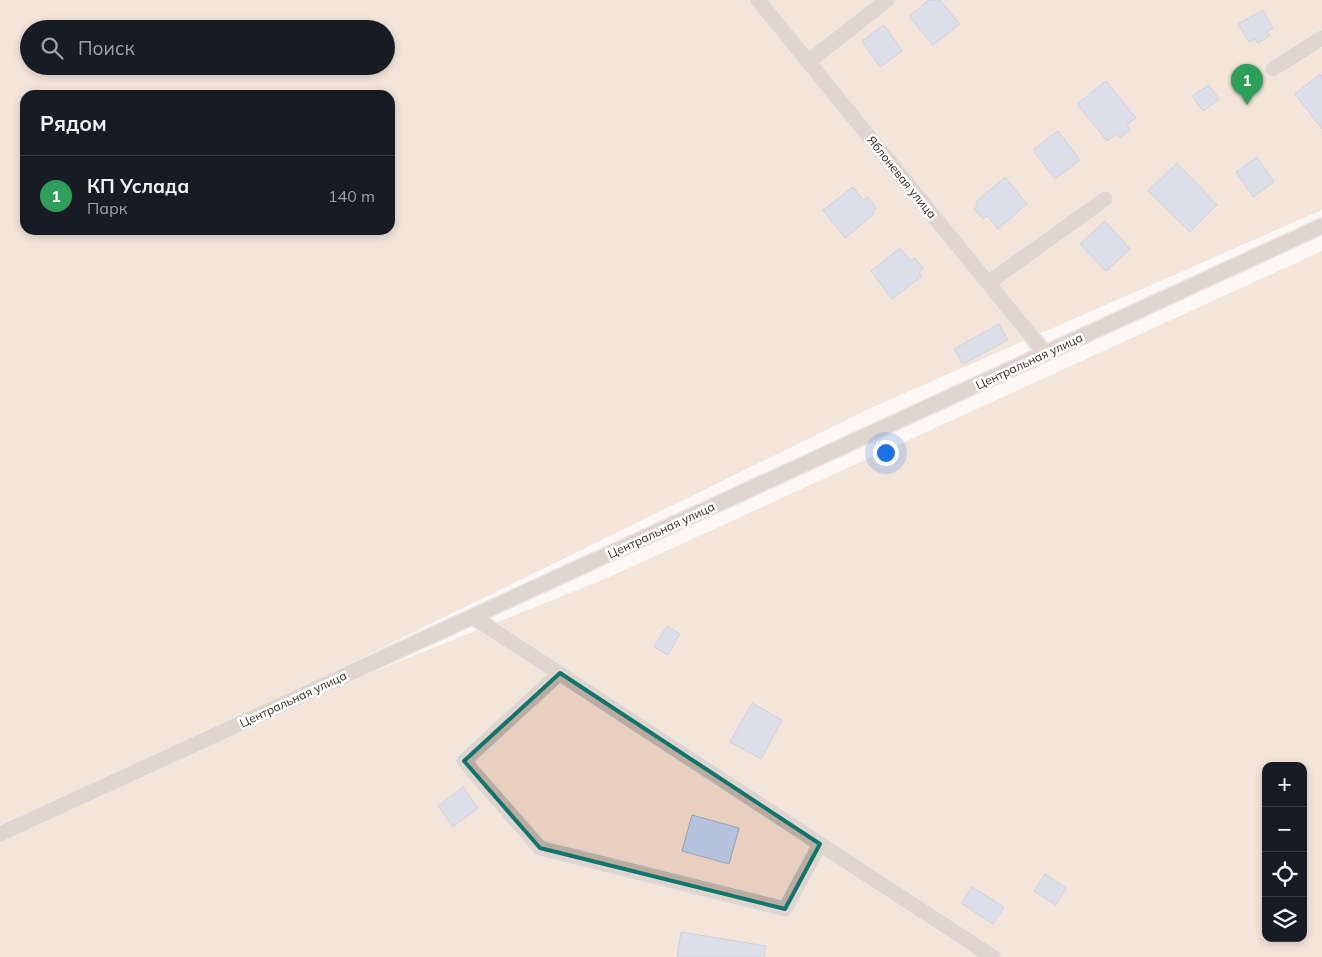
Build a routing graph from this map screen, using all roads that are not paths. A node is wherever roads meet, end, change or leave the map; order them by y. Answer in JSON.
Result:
{"nodes":[{"id":1,"x":758,"y":0,"type":"edge"},
{"id":2,"x":887,"y":0,"type":"edge"},
{"id":3,"x":1322,"y":38,"type":"edge"},
{"id":4,"x":808,"y":62,"type":"junction"},
{"id":5,"x":1273,"y":69,"type":"dead end"},
{"id":6,"x":1104,"y":199,"type":"dead end"},
{"id":7,"x":1322,"y":226,"type":"edge"},
{"id":8,"x":988,"y":283,"type":"junction"},
{"id":9,"x":1045,"y":354,"type":"junction"},
{"id":10,"x":473,"y":617,"type":"junction"},
{"id":11,"x":560,"y":673,"type":"junction"},
{"id":12,"x":0,"y":834,"type":"edge"},
{"id":13,"x":820,"y":844,"type":"junction"},
{"id":14,"x":993,"y":957,"type":"edge"}],
"edges":[{"from":1,"to":4,"type":"street","name":"Яблоневая улица"},
{"from":2,"to":4,"type":"street"},
{"from":3,"to":5,"type":"street"},
{"from":4,"to":8,"type":"street","name":"Яблоневая улица"},
{"from":6,"to":8,"type":"street"},
{"from":7,"to":9,"type":"street","name":"Центральная улица"},
{"from":8,"to":9,"type":"street","name":"Яблоневая улица"},
{"from":9,"to":10,"type":"street","name":"Центральная улица"},
{"from":10,"to":11,"type":"street"},
{"from":10,"to":12,"type":"street","name":"Центральная улица"},
{"from":11,"to":13,"type":"street"},
{"from":11,"to":13,"type":"street"},
{"from":13,"to":14,"type":"street"}]}
